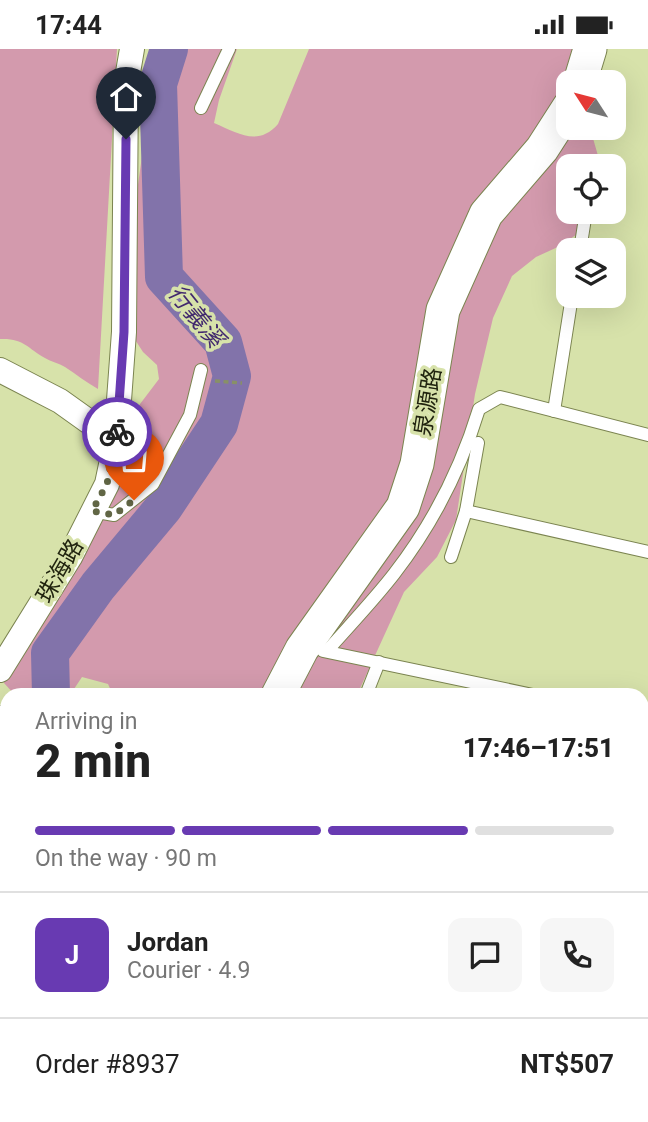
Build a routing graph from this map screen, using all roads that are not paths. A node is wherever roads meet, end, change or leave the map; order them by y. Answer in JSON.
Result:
{"nodes":[{"id":1,"x":132,"y":49,"type":"edge"},
{"id":2,"x":229,"y":49,"type":"edge"},
{"id":3,"x":590,"y":49,"type":"edge"},
{"id":4,"x":584,"y":70,"type":"edge"},
{"id":5,"x":201,"y":108,"type":"dead end"},
{"id":6,"x":556,"y":127,"type":"edge"},
{"id":7,"x":570,"y":308,"type":"edge"},
{"id":8,"x":0,"y":370,"type":"edge"},
{"id":9,"x":200,"y":375,"type":"road end"},
{"id":10,"x":554,"y":411,"type":"junction"},
{"id":11,"x":648,"y":435,"type":"edge"},
{"id":12,"x":116,"y":441,"type":"junction"},
{"id":13,"x":478,"y":443,"type":"dead end"},
{"id":14,"x":92,"y":511,"type":"junction"},
{"id":15,"x":466,"y":511,"type":"junction"},
{"id":16,"x":648,"y":552,"type":"edge"},
{"id":17,"x":451,"y":557,"type":"dead end"},
{"id":18,"x":314,"y":650,"type":"junction"},
{"id":19,"x":379,"y":662,"type":"junction"},
{"id":20,"x":0,"y":670,"type":"edge"},
{"id":21,"x":284,"y":688,"type":"edge"},
{"id":22,"x":369,"y":688,"type":"edge"},
{"id":23,"x":500,"y":688,"type":"edge"}],
"edges":[{"from":1,"to":12,"type":"street","name":"珠海路"},
{"from":2,"to":5,"type":"lane"},
{"from":3,"to":4,"type":"street"},
{"from":6,"to":18,"type":"street","name":"泉源路"},
{"from":7,"to":10,"type":"lane"},
{"from":8,"to":12,"type":"street"},
{"from":9,"to":14,"type":"lane"},
{"from":10,"to":11,"type":"lane"},
{"from":10,"to":18,"type":"lane"},
{"from":12,"to":14,"type":"street","name":"珠海路"},
{"from":13,"to":15,"type":"lane"},
{"from":14,"to":20,"type":"street","name":"珠海路"},
{"from":15,"to":16,"type":"lane"},
{"from":15,"to":17,"type":"lane"},
{"from":18,"to":19,"type":"lane"},
{"from":18,"to":21,"type":"street","name":"泉源路"},
{"from":19,"to":22,"type":"lane"},
{"from":19,"to":23,"type":"lane"}]}
